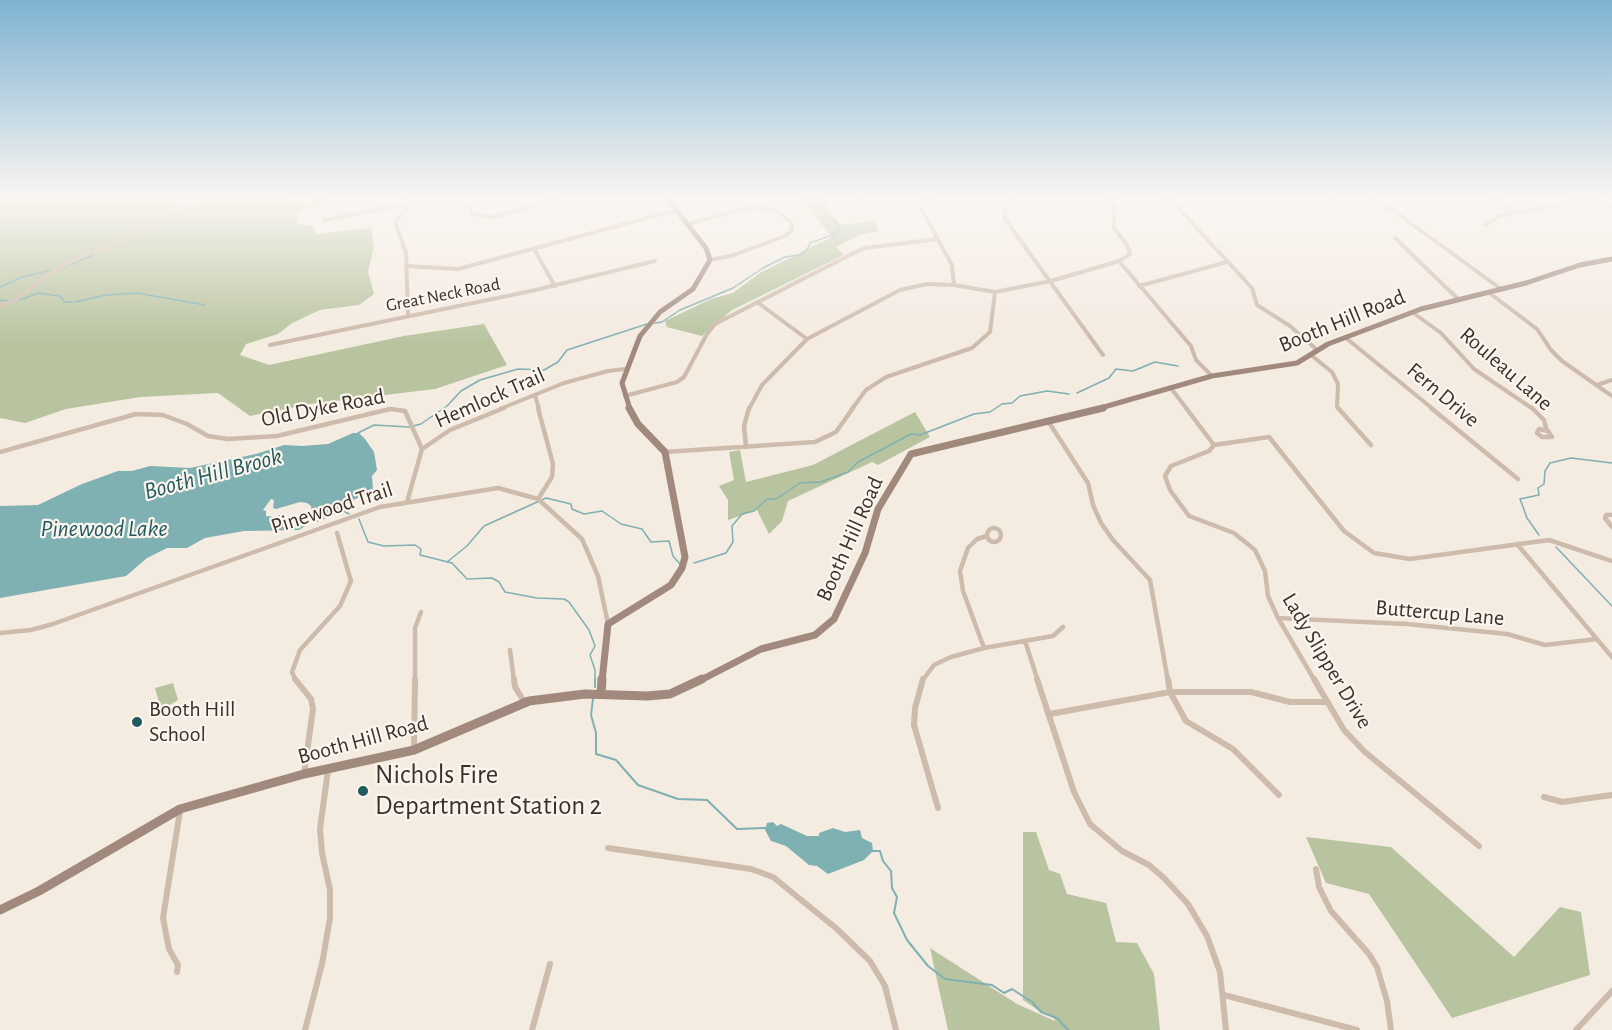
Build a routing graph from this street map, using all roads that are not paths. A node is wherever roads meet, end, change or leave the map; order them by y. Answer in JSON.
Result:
{"nodes":[{"id":1,"x":105,"y":246,"type":"edge"},
{"id":2,"x":404,"y":246,"type":"edge"},
{"id":3,"x":545,"y":246,"type":"edge"},
{"id":4,"x":704,"y":246,"type":"edge"},
{"id":5,"x":758,"y":246,"type":"edge"},
{"id":6,"x":881,"y":246,"type":"edge"},
{"id":7,"x":942,"y":246,"type":"edge"},
{"id":8,"x":1025,"y":246,"type":"edge"},
{"id":9,"x":1127,"y":246,"type":"edge"},
{"id":10,"x":1213,"y":246,"type":"edge"},
{"id":11,"x":1403,"y":246,"type":"edge"},
{"id":12,"x":1442,"y":246,"type":"edge"},
{"id":13,"x":534,"y":249,"type":"junction"},
{"id":14,"x":710,"y":260,"type":"junction"},
{"id":15,"x":1612,"y":260,"type":"edge"},
{"id":16,"x":655,"y":261,"type":"dead end"},
{"id":17,"x":1119,"y":261,"type":"junction"},
{"id":18,"x":1227,"y":262,"type":"junction"},
{"id":19,"x":406,"y":266,"type":"junction"},
{"id":20,"x":1051,"y":281,"type":"junction"},
{"id":21,"x":954,"y":285,"type":"junction"},
{"id":22,"x":555,"y":286,"type":"junction"},
{"id":23,"x":1139,"y":286,"type":"junction"},
{"id":24,"x":1501,"y":289,"type":"junction"},
{"id":25,"x":996,"y":292,"type":"junction"},
{"id":26,"x":1488,"y":292,"type":"junction"},
{"id":27,"x":1458,"y":299,"type":"junction"},
{"id":28,"x":757,"y":302,"type":"junction"},
{"id":29,"x":0,"y":306,"type":"edge"},
{"id":30,"x":1412,"y":312,"type":"junction"},
{"id":31,"x":408,"y":316,"type":"junction"},
{"id":32,"x":1346,"y":338,"type":"junction"},
{"id":33,"x":807,"y":339,"type":"junction"},
{"id":34,"x":270,"y":345,"type":"dead end"},
{"id":35,"x":1314,"y":353,"type":"junction"},
{"id":36,"x":1103,"y":355,"type":"dead end"},
{"id":37,"x":625,"y":369,"type":"junction"},
{"id":38,"x":1212,"y":376,"type":"junction"},
{"id":39,"x":1612,"y":380,"type":"edge"},
{"id":40,"x":1597,"y":385,"type":"junction"},
{"id":41,"x":1170,"y":387,"type":"junction"},
{"id":42,"x":535,"y":395,"type":"junction"},
{"id":43,"x":625,"y":396,"type":"junction"},
{"id":44,"x":1612,"y":396,"type":"edge"},
{"id":45,"x":1048,"y":421,"type":"junction"},
{"id":46,"x":1547,"y":431,"type":"dead end"},
{"id":47,"x":1214,"y":445,"type":"junction"},
{"id":48,"x":1371,"y":445,"type":"dead end"},
{"id":49,"x":746,"y":447,"type":"junction"},
{"id":50,"x":422,"y":449,"type":"junction"},
{"id":51,"x":0,"y":452,"type":"edge"},
{"id":52,"x":665,"y":452,"type":"junction"},
{"id":53,"x":1518,"y":479,"type":"dead end"},
{"id":54,"x":540,"y":500,"type":"junction"},
{"id":55,"x":407,"y":502,"type":"junction"},
{"id":56,"x":1612,"y":514,"type":"edge"},
{"id":57,"x":1612,"y":526,"type":"edge"},
{"id":58,"x":337,"y":533,"type":"dead end"},
{"id":59,"x":987,"y":536,"type":"dead end"},
{"id":60,"x":1517,"y":544,"type":"junction"},
{"id":61,"x":1612,"y":561,"type":"edge"},
{"id":62,"x":421,"y":612,"type":"dead end"},
{"id":63,"x":1278,"y":618,"type":"junction"},
{"id":64,"x":608,"y":624,"type":"junction"},
{"id":65,"x":1064,"y":627,"type":"dead end"},
{"id":66,"x":0,"y":633,"type":"edge"},
{"id":67,"x":1597,"y":639,"type":"junction"},
{"id":68,"x":1025,"y":641,"type":"junction"},
{"id":69,"x":984,"y":648,"type":"junction"},
{"id":70,"x":510,"y":650,"type":"dead end"},
{"id":71,"x":1612,"y":657,"type":"edge"},
{"id":72,"x":1170,"y":692,"type":"junction"},
{"id":73,"x":601,"y":694,"type":"junction"},
{"id":74,"x":1327,"y":702,"type":"junction"},
{"id":75,"x":525,"y":703,"type":"junction"},
{"id":76,"x":1050,"y":714,"type":"junction"},
{"id":77,"x":414,"y":750,"type":"junction"},
{"id":78,"x":328,"y":770,"type":"junction"},
{"id":79,"x":304,"y":774,"type":"junction"},
{"id":80,"x":1279,"y":795,"type":"dead end"},
{"id":81,"x":1612,"y":795,"type":"edge"},
{"id":82,"x":1544,"y":796,"type":"dead end"},
{"id":83,"x":938,"y":808,"type":"dead end"},
{"id":84,"x":180,"y":809,"type":"junction"},
{"id":85,"x":1479,"y":846,"type":"dead end"},
{"id":86,"x":608,"y":848,"type":"dead end"},
{"id":87,"x":1316,"y":868,"type":"dead end"},
{"id":88,"x":0,"y":910,"type":"edge"},
{"id":89,"x":550,"y":964,"type":"dead end"},
{"id":90,"x":177,"y":972,"type":"dead end"},
{"id":91,"x":1612,"y":991,"type":"edge"},
{"id":92,"x":1224,"y":995,"type":"junction"},
{"id":93,"x":305,"y":1030,"type":"edge"},
{"id":94,"x":532,"y":1030,"type":"edge"},
{"id":95,"x":896,"y":1030,"type":"edge"},
{"id":96,"x":1226,"y":1030,"type":"edge"},
{"id":97,"x":1357,"y":1030,"type":"edge"},
{"id":98,"x":1391,"y":1030,"type":"edge"},
{"id":99,"x":1576,"y":1030,"type":"edge"}],
"edges":[{"from":1,"to":29,"type":"street"},
{"from":2,"to":19,"type":"street"},
{"from":3,"to":13,"type":"street"},
{"from":4,"to":14,"type":"street"},
{"from":5,"to":14,"type":"street"},
{"from":6,"to":28,"type":"street"},
{"from":7,"to":21,"type":"street"},
{"from":8,"to":20,"type":"street"},
{"from":9,"to":17,"type":"street"},
{"from":10,"to":18,"type":"street"},
{"from":11,"to":27,"type":"street"},
{"from":12,"to":24,"type":"street"},
{"from":13,"to":19,"type":"street"},
{"from":13,"to":22,"type":"street"},
{"from":14,"to":37,"type":"street"},
{"from":15,"to":24,"type":"street","name":"Booth Hill Road"},
{"from":16,"to":22,"type":"street","name":"Great Neck Road"},
{"from":17,"to":20,"type":"street"},
{"from":17,"to":23,"type":"street"},
{"from":18,"to":23,"type":"street"},
{"from":18,"to":35,"type":"street"},
{"from":19,"to":31,"type":"street"},
{"from":20,"to":25,"type":"street"},
{"from":20,"to":36,"type":"street"},
{"from":21,"to":25,"type":"street"},
{"from":21,"to":33,"type":"street"},
{"from":22,"to":31,"type":"street","name":"Great Neck Road"},
{"from":23,"to":38,"type":"street"},
{"from":24,"to":26,"type":"street","name":"Booth Hill Road"},
{"from":25,"to":49,"type":"street"},
{"from":26,"to":27,"type":"street","name":"Booth Hill Road"},
{"from":26,"to":40,"type":"street"},
{"from":27,"to":30,"type":"street","name":"Booth Hill Road"},
{"from":28,"to":33,"type":"street"},
{"from":28,"to":43,"type":"street"},
{"from":30,"to":32,"type":"street","name":"Booth Hill Road"},
{"from":30,"to":46,"type":"street","name":"Rouleau Lane"},
{"from":31,"to":34,"type":"street","name":"Great Neck Road"},
{"from":32,"to":35,"type":"street","name":"Booth Hill Road"},
{"from":32,"to":53,"type":"street","name":"Fern Drive"},
{"from":33,"to":49,"type":"street"},
{"from":35,"to":38,"type":"street","name":"Booth Hill Road"},
{"from":35,"to":48,"type":"street"},
{"from":37,"to":42,"type":"street","name":"Hemlock Trail"},
{"from":37,"to":43,"type":"street"},
{"from":38,"to":41,"type":"street","name":"Booth Hill Road"},
{"from":39,"to":40,"type":"street"},
{"from":40,"to":44,"type":"street"},
{"from":41,"to":45,"type":"street","name":"Booth Hill Road"},
{"from":41,"to":47,"type":"street"},
{"from":42,"to":50,"type":"street","name":"Hemlock Trail"},
{"from":42,"to":54,"type":"street"},
{"from":43,"to":52,"type":"street"},
{"from":45,"to":72,"type":"street"},
{"from":45,"to":73,"type":"street","name":"Booth Hill Road"},
{"from":47,"to":60,"type":"street"},
{"from":47,"to":63,"type":"street","name":"Lady Slipper Drive"},
{"from":49,"to":52,"type":"street"},
{"from":50,"to":51,"type":"street","name":"Old Dyke Road"},
{"from":50,"to":55,"type":"street","name":"Hemlock Trail"},
{"from":52,"to":64,"type":"street"},
{"from":54,"to":55,"type":"street","name":"Pinewood Trail"},
{"from":54,"to":64,"type":"street","name":"Pinewood Trail"},
{"from":55,"to":66,"type":"street","name":"Pinewood Trail"},
{"from":56,"to":57,"type":"street"},
{"from":58,"to":79,"type":"street"},
{"from":59,"to":69,"type":"street"},
{"from":60,"to":61,"type":"street"},
{"from":60,"to":67,"type":"street"},
{"from":62,"to":77,"type":"street"},
{"from":63,"to":67,"type":"street","name":"Buttercup Lane"},
{"from":63,"to":74,"type":"street","name":"Lady Slipper Drive"},
{"from":64,"to":73,"type":"street","name":"Pinewood Trail"},
{"from":65,"to":68,"type":"street"},
{"from":67,"to":71,"type":"street"},
{"from":68,"to":69,"type":"street"},
{"from":68,"to":76,"type":"street"},
{"from":69,"to":83,"type":"street"},
{"from":70,"to":75,"type":"street"},
{"from":72,"to":74,"type":"street"},
{"from":72,"to":76,"type":"street"},
{"from":72,"to":80,"type":"street"},
{"from":73,"to":75,"type":"street","name":"Booth Hill Road"},
{"from":74,"to":85,"type":"street","name":"Lady Slipper Drive"},
{"from":75,"to":77,"type":"street","name":"Booth Hill Road"},
{"from":76,"to":92,"type":"street"},
{"from":77,"to":78,"type":"street","name":"Booth Hill Road"},
{"from":78,"to":79,"type":"street","name":"Booth Hill Road"},
{"from":78,"to":93,"type":"street"},
{"from":79,"to":84,"type":"street","name":"Booth Hill Road"},
{"from":81,"to":82,"type":"street"},
{"from":84,"to":88,"type":"street","name":"Booth Hill Road"},
{"from":84,"to":90,"type":"street"},
{"from":86,"to":95,"type":"street"},
{"from":87,"to":98,"type":"street"},
{"from":89,"to":94,"type":"street"},
{"from":91,"to":99,"type":"street"},
{"from":92,"to":96,"type":"street"},
{"from":92,"to":97,"type":"street"}]}
